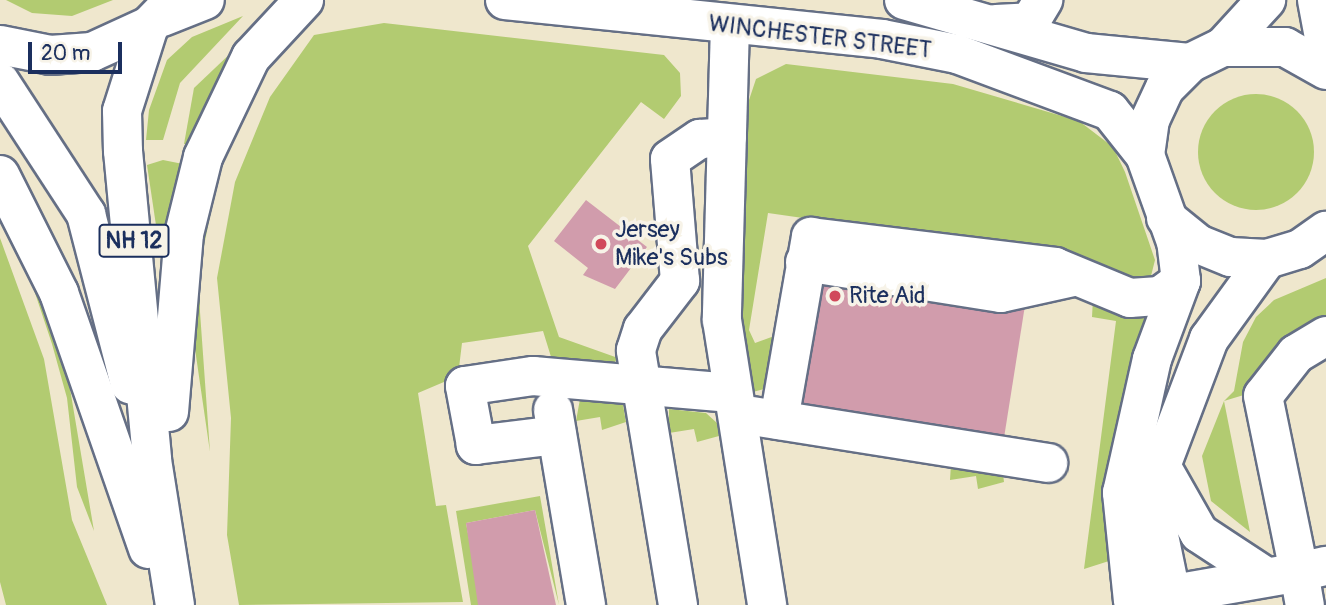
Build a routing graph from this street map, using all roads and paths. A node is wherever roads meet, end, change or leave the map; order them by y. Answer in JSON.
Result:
{"nodes":[{"id":1,"x":205,"y":0,"type":"edge"},
{"id":2,"x":303,"y":0,"type":"edge"},
{"id":3,"x":505,"y":0,"type":"edge"},
{"id":4,"x":904,"y":0,"type":"edge"},
{"id":5,"x":1043,"y":0,"type":"edge"},
{"id":6,"x":1266,"y":0,"type":"edge"},
{"id":7,"x":1317,"y":0,"type":"edge"},
{"id":8,"x":162,"y":14,"type":"edge"},
{"id":9,"x":996,"y":24,"type":"junction"},
{"id":10,"x":730,"y":25,"type":"junction"},
{"id":11,"x":0,"y":45,"type":"edge"},
{"id":12,"x":1326,"y":48,"type":"edge"},
{"id":13,"x":1207,"y":55,"type":"junction"},
{"id":14,"x":1326,"y":70,"type":"edge"},
{"id":15,"x":0,"y":82,"type":"edge"},
{"id":16,"x":727,"y":137,"type":"junction"},
{"id":17,"x":1145,"y":155,"type":"junction"},
{"id":18,"x":0,"y":175,"type":"edge"},
{"id":19,"x":1166,"y":218,"type":"junction"},
{"id":20,"x":1326,"y":231,"type":"edge"},
{"id":21,"x":1266,"y":259,"type":"junction"},
{"id":22,"x":1181,"y":281,"type":"junction"},
{"id":23,"x":1326,"y":336,"type":"edge"},
{"id":24,"x":548,"y":377,"type":"junction"},
{"id":25,"x":641,"y":385,"type":"junction"},
{"id":26,"x":732,"y":403,"type":"junction"},
{"id":27,"x":779,"y":420,"type":"junction"},
{"id":28,"x":557,"y":435,"type":"junction"},
{"id":29,"x":152,"y":460,"type":"junction"},
{"id":30,"x":1048,"y":463,"type":"dead end"},
{"id":31,"x":1161,"y":466,"type":"junction"},
{"id":32,"x":165,"y":551,"type":"junction"},
{"id":33,"x":1299,"y":580,"type":"edge"},
{"id":34,"x":1171,"y":594,"type":"junction"},
{"id":35,"x":1122,"y":603,"type":"edge"},
{"id":36,"x":169,"y":605,"type":"edge"},
{"id":37,"x":175,"y":605,"type":"edge"},
{"id":38,"x":586,"y":605,"type":"edge"},
{"id":39,"x":678,"y":605,"type":"edge"},
{"id":40,"x":767,"y":605,"type":"edge"}],
"edges":[{"from":1,"to":8,"type":"main road"},
{"from":2,"to":32,"type":"main road"},
{"from":3,"to":10,"type":"main road","name":"WINCHESTER STREET"},
{"from":4,"to":9,"type":"main road","name":"WINCHESTER STREET"},
{"from":5,"to":9,"type":"main road"},
{"from":6,"to":13,"type":"main road"},
{"from":7,"to":12,"type":"main road"},
{"from":8,"to":11,"type":"main road"},
{"from":8,"to":29,"type":"main road","number":"NH 12"},
{"from":9,"to":13,"type":"main road","name":"WINCHESTER STREET"},
{"from":10,"to":16,"type":"main road"},
{"from":10,"to":17,"type":"main road","name":"WINCHESTER STREET"},
{"from":13,"to":14,"type":"main road","name":"WINCHESTER STREET"},
{"from":13,"to":17,"type":"main road"},
{"from":15,"to":29,"type":"main road","number":"NH 12"},
{"from":16,"to":25,"type":"main road"},
{"from":16,"to":26,"type":"main road"},
{"from":17,"to":19,"type":"main road"},
{"from":18,"to":36,"type":"main road"},
{"from":19,"to":21,"type":"main road"},
{"from":19,"to":22,"type":"main road"},
{"from":20,"to":21,"type":"main road"},
{"from":21,"to":31,"type":"main road"},
{"from":22,"to":27,"type":"main road"},
{"from":22,"to":35,"type":"main road"},
{"from":23,"to":33,"type":"main road"},
{"from":24,"to":25,"type":"main road"},
{"from":24,"to":28,"type":"main road"},
{"from":24,"to":28,"type":"main road"},
{"from":25,"to":26,"type":"main road"},
{"from":25,"to":39,"type":"main road"},
{"from":26,"to":27,"type":"main road"},
{"from":26,"to":40,"type":"main road"},
{"from":27,"to":30,"type":"main road"},
{"from":28,"to":38,"type":"main road"},
{"from":29,"to":32,"type":"main road","number":"NH 12"},
{"from":31,"to":33,"type":"main road"},
{"from":31,"to":34,"type":"main road"},
{"from":32,"to":37,"type":"main road","number":"NH 12"},
{"from":33,"to":34,"type":"main road"},
{"from":34,"to":35,"type":"main road"}]}
